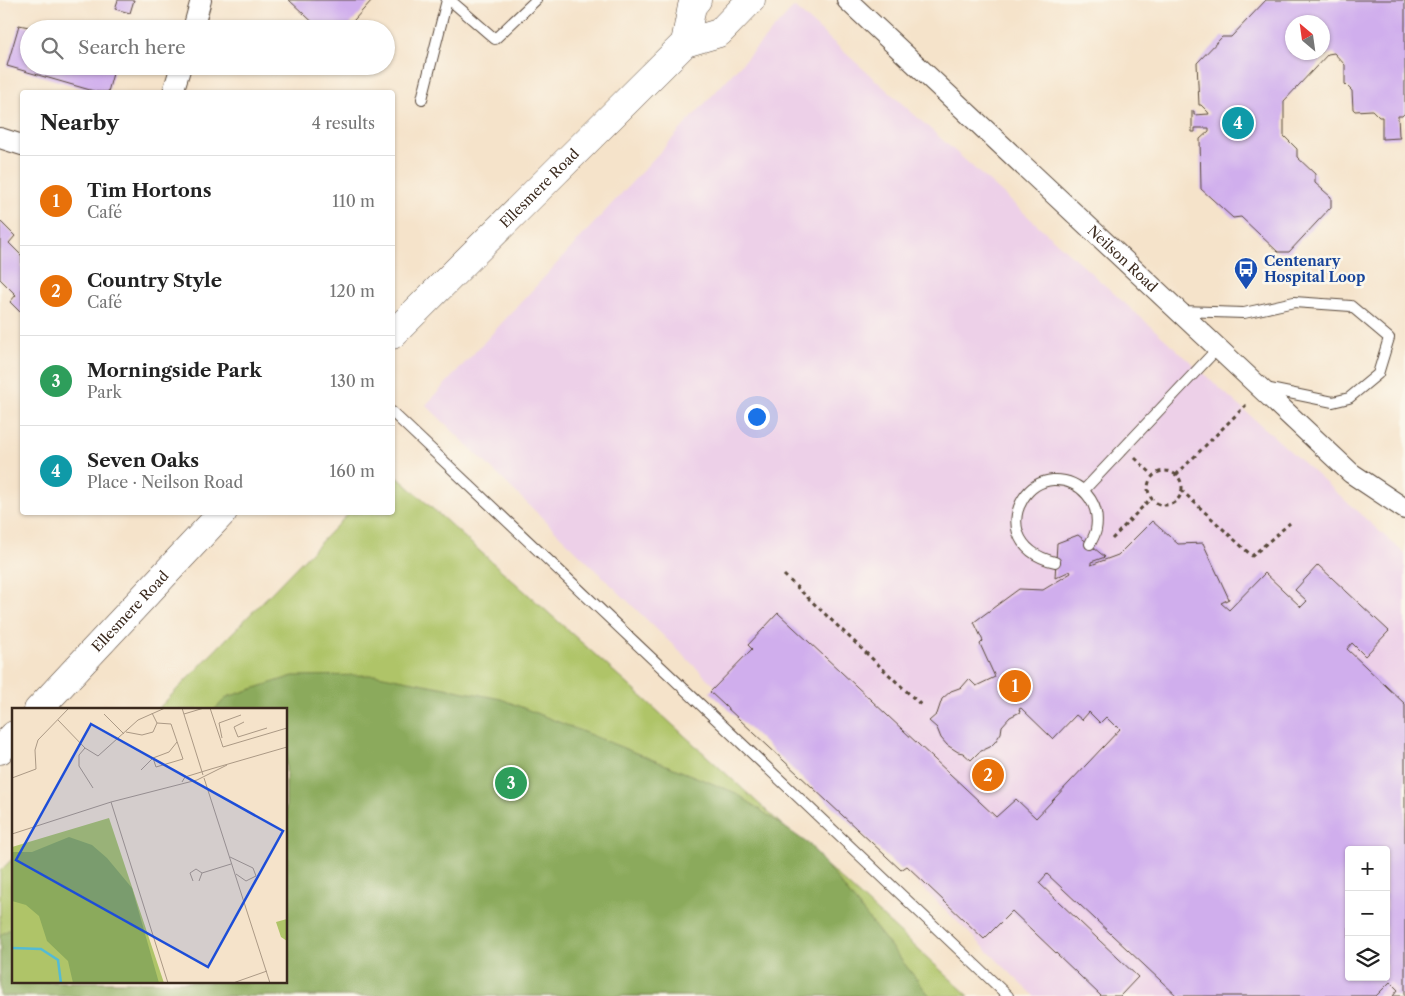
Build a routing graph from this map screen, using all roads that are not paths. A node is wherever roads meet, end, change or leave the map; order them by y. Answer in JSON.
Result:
{"nodes":[{"id":1,"x":201,"y":0,"type":"edge"},
{"id":2,"x":449,"y":0,"type":"edge"},
{"id":3,"x":536,"y":0,"type":"edge"},
{"id":4,"x":698,"y":0,"type":"edge"},
{"id":5,"x":751,"y":0,"type":"edge"},
{"id":6,"x":847,"y":0,"type":"edge"},
{"id":7,"x":195,"y":20,"type":"edge"},
{"id":8,"x":685,"y":43,"type":"junction"},
{"id":9,"x":178,"y":75,"type":"edge"},
{"id":10,"x":174,"y":90,"type":"edge"},
{"id":11,"x":422,"y":99,"type":"dead end"},
{"id":12,"x":0,"y":138,"type":"edge"},
{"id":13,"x":20,"y":144,"type":"edge"},
{"id":14,"x":1178,"y":311,"type":"junction"},
{"id":15,"x":395,"y":332,"type":"edge"},
{"id":16,"x":1218,"y":348,"type":"junction"},
{"id":17,"x":1260,"y":388,"type":"junction"},
{"id":18,"x":395,"y":415,"type":"edge"},
{"id":19,"x":1084,"y":490,"type":"junction"},
{"id":20,"x":1405,"y":509,"type":"edge"},
{"id":21,"x":220,"y":515,"type":"edge"},
{"id":22,"x":1091,"y":542,"type":"road end"},
{"id":23,"x":1056,"y":562,"type":"dead end"},
{"id":24,"x":40,"y":708,"type":"edge"},
{"id":25,"x":12,"y":737,"type":"edge"},
{"id":26,"x":0,"y":750,"type":"edge"},
{"id":27,"x":1008,"y":996,"type":"edge"}],
"edges":[{"from":1,"to":7,"type":"street"},
{"from":2,"to":3,"type":"lane"},
{"from":2,"to":11,"type":"lane"},
{"from":4,"to":8,"type":"main road"},
{"from":5,"to":8,"type":"main road","name":"Ellesmere Road"},
{"from":6,"to":14,"type":"street","name":"Neilson Road"},
{"from":8,"to":15,"type":"main road","name":"Ellesmere Road"},
{"from":9,"to":10,"type":"street"},
{"from":12,"to":13,"type":"street"},
{"from":14,"to":16,"type":"street","name":"Neilson Road"},
{"from":14,"to":17,"type":"lane"},
{"from":16,"to":17,"type":"street","name":"Neilson Road"},
{"from":16,"to":19,"type":"lane"},
{"from":17,"to":20,"type":"street","name":"Neilson Road"},
{"from":18,"to":27,"type":"lane"},
{"from":19,"to":22,"type":"lane"},
{"from":19,"to":23,"type":"lane"},
{"from":21,"to":24,"type":"main road","name":"Ellesmere Road"},
{"from":25,"to":26,"type":"main road"}]}
